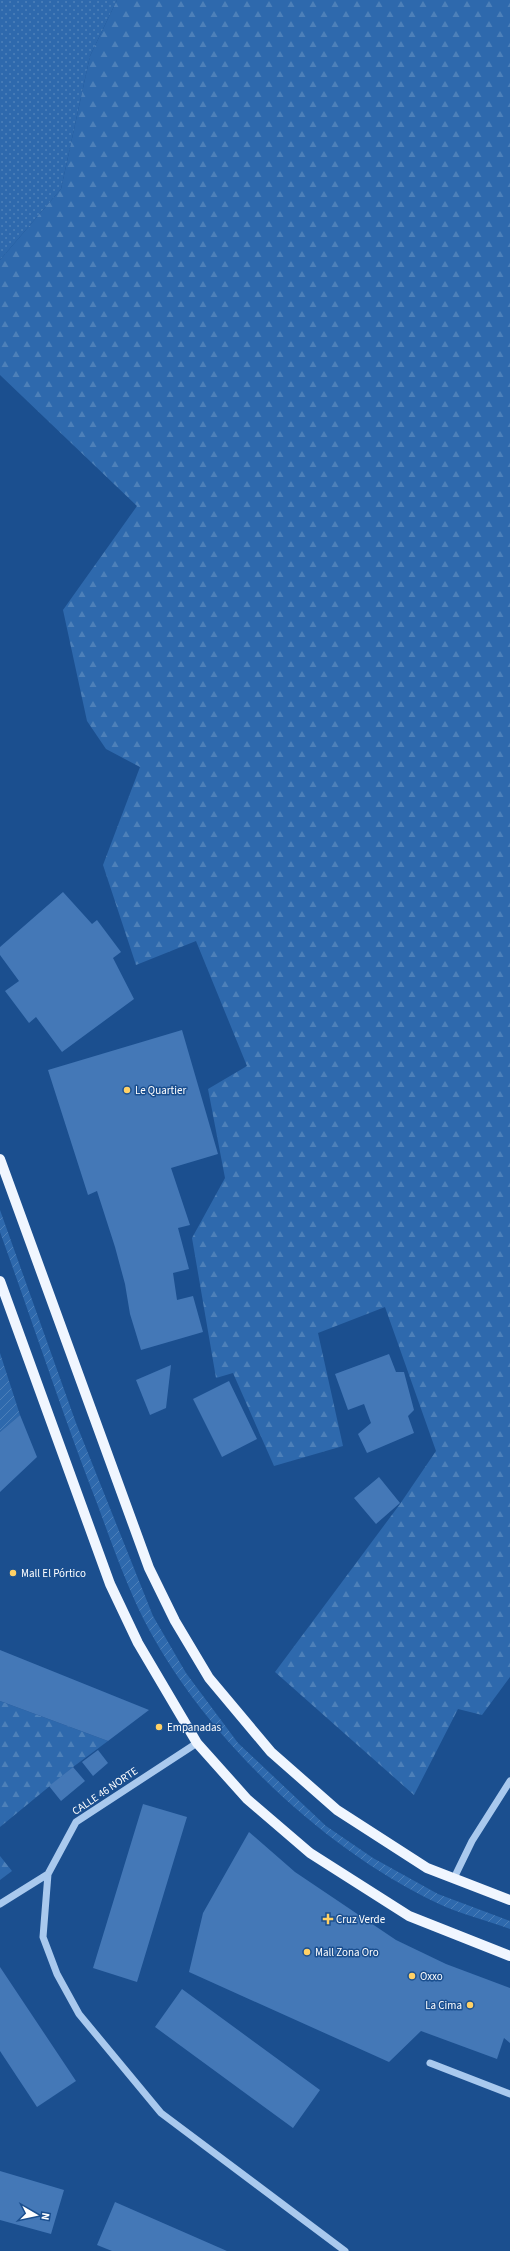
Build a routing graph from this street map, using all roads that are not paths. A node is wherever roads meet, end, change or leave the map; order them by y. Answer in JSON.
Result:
{"nodes":[{"id":1,"x":0,"y":1158,"type":"edge"},
{"id":2,"x":0,"y":1281,"type":"edge"},
{"id":3,"x":198,"y":1743,"type":"junction"},
{"id":4,"x":510,"y":1781,"type":"edge"},
{"id":5,"x":48,"y":1874,"type":"junction"},
{"id":6,"x":454,"y":1878,"type":"junction"},
{"id":7,"x":510,"y":1900,"type":"edge"},
{"id":8,"x":0,"y":1904,"type":"edge"},
{"id":9,"x":510,"y":1956,"type":"edge"},
{"id":10,"x":430,"y":2063,"type":"dead end"},
{"id":11,"x":510,"y":2094,"type":"edge"},
{"id":12,"x":345,"y":2251,"type":"edge"}],
"edges":[{"from":1,"to":6,"type":"main road"},
{"from":2,"to":3,"type":"main road"},
{"from":3,"to":5,"type":"street","name":"CALLE 46 NORTE"},
{"from":3,"to":9,"type":"main road"},
{"from":4,"to":6,"type":"street"},
{"from":5,"to":8,"type":"street"},
{"from":5,"to":12,"type":"street","name":"CALLE 46 NORTE"},
{"from":6,"to":7,"type":"main road"},
{"from":10,"to":11,"type":"street"}]}
